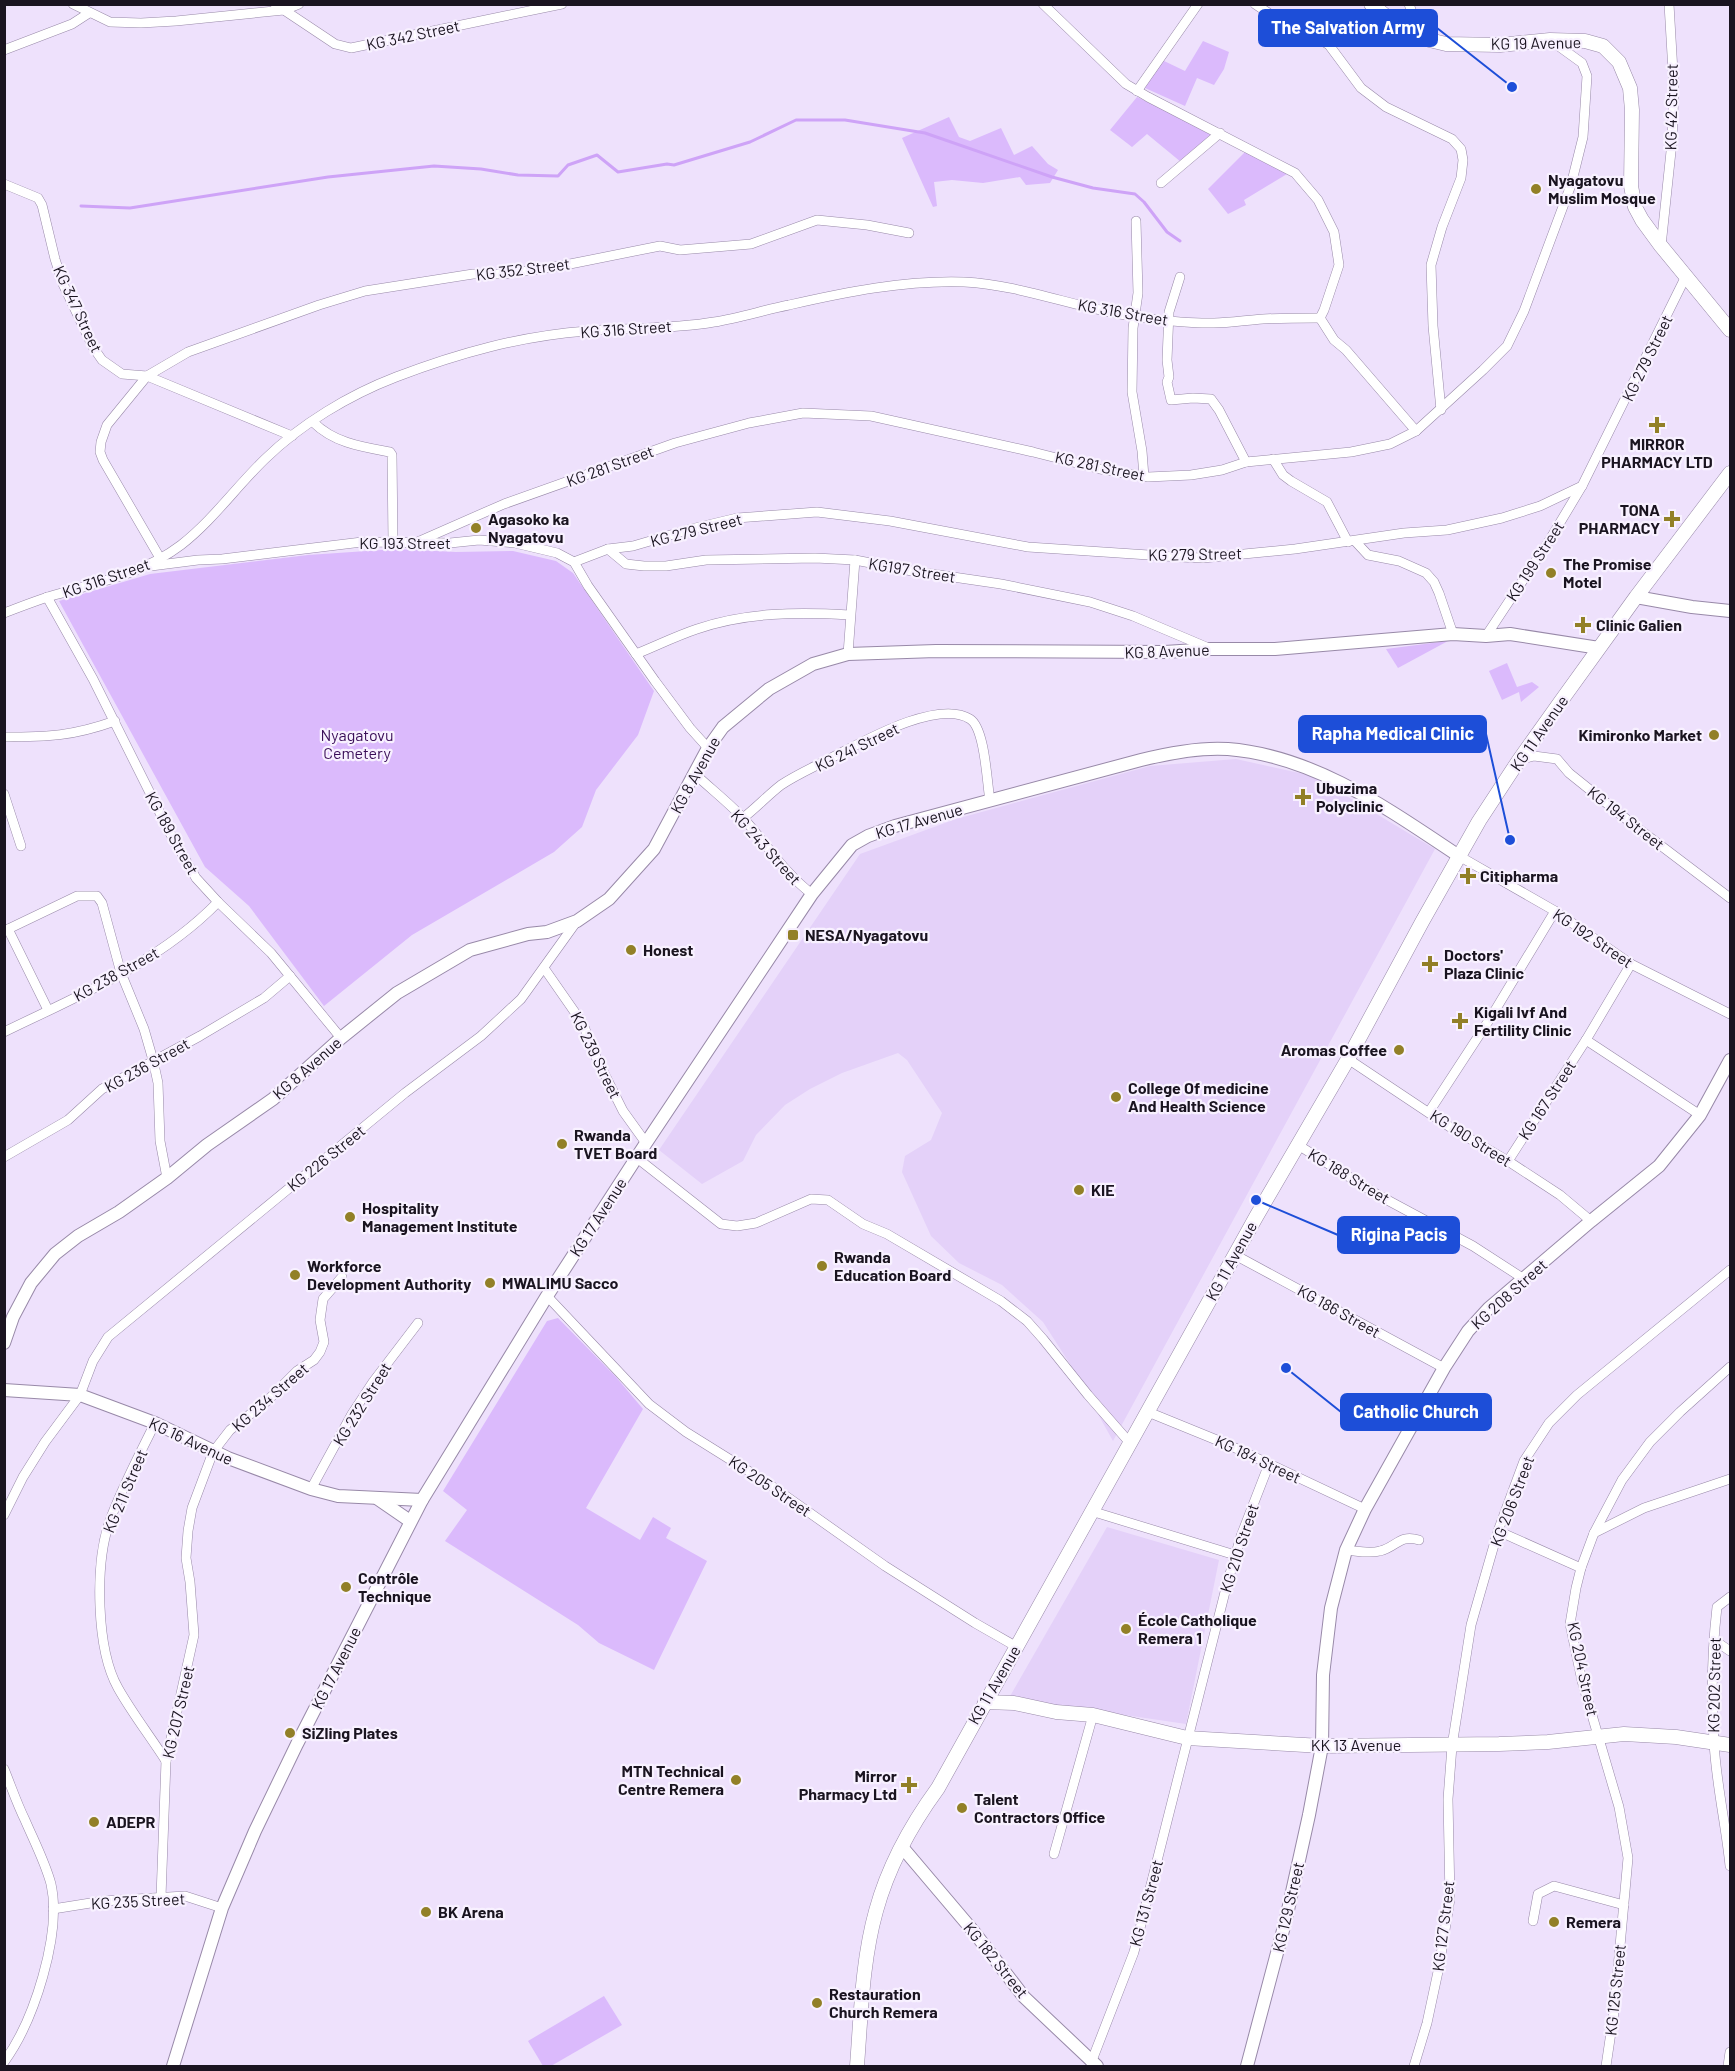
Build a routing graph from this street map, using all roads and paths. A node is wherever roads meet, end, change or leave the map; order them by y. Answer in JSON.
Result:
{"nodes":[{"id":1,"x":73,"y":4,"type":"edge"},
{"id":2,"x":275,"y":4,"type":"edge"},
{"id":3,"x":299,"y":4,"type":"edge"},
{"id":4,"x":562,"y":4,"type":"edge"},
{"id":5,"x":1042,"y":4,"type":"edge"},
{"id":6,"x":1198,"y":4,"type":"edge"},
{"id":7,"x":1255,"y":4,"type":"edge"},
{"id":8,"x":1371,"y":4,"type":"edge"},
{"id":9,"x":1409,"y":4,"type":"edge"},
{"id":10,"x":1660,"y":4,"type":"edge"},
{"id":11,"x":1669,"y":7,"type":"edge"},
{"id":12,"x":284,"y":10,"type":"junction"},
{"id":13,"x":89,"y":13,"type":"junction"},
{"id":14,"x":1421,"y":38,"type":"junction"},
{"id":15,"x":1550,"y":40,"type":"junction"},
{"id":16,"x":4,"y":50,"type":"edge"},
{"id":17,"x":1137,"y":91,"type":"junction"},
{"id":18,"x":1220,"y":133,"type":"junction"},
{"id":19,"x":1161,"y":183,"type":"dead end"},
{"id":20,"x":4,"y":184,"type":"edge"},
{"id":21,"x":1136,"y":221,"type":"dead end"},
{"id":22,"x":909,"y":233,"type":"dead end"},
{"id":23,"x":1661,"y":246,"type":"junction"},
{"id":24,"x":1686,"y":276,"type":"junction"},
{"id":25,"x":1180,"y":277,"type":"dead end"},
{"id":26,"x":1134,"y":316,"type":"junction"},
{"id":27,"x":1320,"y":318,"type":"junction"},
{"id":28,"x":1169,"y":320,"type":"junction"},
{"id":29,"x":1731,"y":330,"type":"edge"},
{"id":30,"x":147,"y":376,"type":"junction"},
{"id":31,"x":1441,"y":410,"type":"junction"},
{"id":32,"x":313,"y":422,"type":"junction"},
{"id":33,"x":1416,"y":431,"type":"junction"},
{"id":34,"x":292,"y":436,"type":"junction"},
{"id":35,"x":1273,"y":459,"type":"junction"},
{"id":36,"x":1246,"y":462,"type":"junction"},
{"id":37,"x":1731,"y":473,"type":"edge"},
{"id":38,"x":1144,"y":477,"type":"junction"},
{"id":39,"x":1582,"y":486,"type":"junction"},
{"id":40,"x":393,"y":542,"type":"junction"},
{"id":41,"x":1352,"y":542,"type":"junction"},
{"id":42,"x":415,"y":543,"type":"junction"},
{"id":43,"x":608,"y":549,"type":"junction"},
{"id":44,"x":160,"y":558,"type":"junction"},
{"id":45,"x":855,"y":560,"type":"junction"},
{"id":46,"x":574,"y":562,"type":"junction"},
{"id":47,"x":148,"y":566,"type":"junction"},
{"id":48,"x":46,"y":597,"type":"junction"},
{"id":49,"x":1636,"y":597,"type":"junction"},
{"id":50,"x":1731,"y":611,"type":"edge"},
{"id":51,"x":4,"y":613,"type":"edge"},
{"id":52,"x":849,"y":615,"type":"junction"},
{"id":53,"x":1453,"y":634,"type":"junction"},
{"id":54,"x":1486,"y":636,"type":"junction"},
{"id":55,"x":1599,"y":648,"type":"junction"},
{"id":56,"x":1211,"y":649,"type":"junction"},
{"id":57,"x":636,"y":654,"type":"junction"},
{"id":58,"x":848,"y":654,"type":"junction"},
{"id":59,"x":115,"y":721,"type":"junction"},
{"id":60,"x":4,"y":737,"type":"edge"},
{"id":61,"x":708,"y":748,"type":"junction"},
{"id":62,"x":1519,"y":760,"type":"junction"},
{"id":63,"x":695,"y":774,"type":"junction"},
{"id":64,"x":4,"y":794,"type":"edge"},
{"id":65,"x":990,"y":801,"type":"junction"},
{"id":66,"x":743,"y":818,"type":"junction"},
{"id":67,"x":21,"y":846,"type":"dead end"},
{"id":68,"x":1459,"y":856,"type":"junction"},
{"id":69,"x":812,"y":894,"type":"junction"},
{"id":70,"x":1731,"y":898,"type":"edge"},
{"id":71,"x":218,"y":902,"type":"junction"},
{"id":72,"x":1555,"y":911,"type":"junction"},
{"id":73,"x":577,"y":921,"type":"junction"},
{"id":74,"x":6,"y":930,"type":"edge"},
{"id":75,"x":1631,"y":964,"type":"junction"},
{"id":76,"x":544,"y":968,"type":"junction"},
{"id":77,"x":121,"y":973,"type":"junction"},
{"id":78,"x":290,"y":975,"type":"junction"},
{"id":79,"x":48,"y":1010,"type":"junction"},
{"id":80,"x":1731,"y":1014,"type":"edge"},
{"id":81,"x":4,"y":1032,"type":"edge"},
{"id":82,"x":341,"y":1038,"type":"junction"},
{"id":83,"x":1586,"y":1040,"type":"junction"},
{"id":84,"x":1348,"y":1059,"type":"junction"},
{"id":85,"x":153,"y":1060,"type":"junction"},
{"id":86,"x":1731,"y":1060,"type":"edge"},
{"id":87,"x":1429,"y":1112,"type":"junction"},
{"id":88,"x":1700,"y":1115,"type":"junction"},
{"id":89,"x":645,"y":1143,"type":"junction"},
{"id":90,"x":1298,"y":1145,"type":"junction"},
{"id":91,"x":4,"y":1157,"type":"edge"},
{"id":92,"x":637,"y":1158,"type":"junction"},
{"id":93,"x":1508,"y":1161,"type":"junction"},
{"id":94,"x":167,"y":1178,"type":"junction"},
{"id":95,"x":1591,"y":1221,"type":"junction"},
{"id":96,"x":1234,"y":1255,"type":"junction"},
{"id":97,"x":1731,"y":1270,"type":"edge"},
{"id":98,"x":342,"y":1277,"type":"dead end"},
{"id":99,"x":1524,"y":1279,"type":"junction"},
{"id":100,"x":548,"y":1296,"type":"junction"},
{"id":101,"x":418,"y":1323,"type":"dead end"},
{"id":102,"x":4,"y":1343,"type":"edge"},
{"id":103,"x":1731,"y":1367,"type":"edge"},
{"id":104,"x":1444,"y":1368,"type":"junction"},
{"id":105,"x":4,"y":1390,"type":"edge"},
{"id":106,"x":80,"y":1395,"type":"junction"},
{"id":107,"x":1148,"y":1412,"type":"junction"},
{"id":108,"x":155,"y":1423,"type":"junction"},
{"id":109,"x":1130,"y":1443,"type":"junction"},
{"id":110,"x":213,"y":1452,"type":"junction"},
{"id":111,"x":1269,"y":1464,"type":"junction"},
{"id":112,"x":1731,"y":1479,"type":"edge"},
{"id":113,"x":311,"y":1489,"type":"junction"},
{"id":114,"x":377,"y":1498,"type":"junction"},
{"id":115,"x":422,"y":1500,"type":"junction"},
{"id":116,"x":1365,"y":1509,"type":"junction"},
{"id":117,"x":1091,"y":1511,"type":"junction"},
{"id":118,"x":4,"y":1515,"type":"edge"},
{"id":119,"x":410,"y":1521,"type":"junction"},
{"id":120,"x":1498,"y":1531,"type":"junction"},
{"id":121,"x":1594,"y":1533,"type":"junction"},
{"id":122,"x":1419,"y":1540,"type":"dead end"},
{"id":123,"x":1346,"y":1550,"type":"junction"},
{"id":124,"x":1235,"y":1555,"type":"junction"},
{"id":125,"x":1581,"y":1568,"type":"junction"},
{"id":126,"x":1731,"y":1598,"type":"edge"},
{"id":127,"x":194,"y":1635,"type":"joint"},
{"id":128,"x":1714,"y":1640,"type":"junction"},
{"id":129,"x":1017,"y":1647,"type":"junction"},
{"id":130,"x":1731,"y":1651,"type":"edge"},
{"id":131,"x":985,"y":1702,"type":"junction"},
{"id":132,"x":1093,"y":1715,"type":"junction"},
{"id":133,"x":1187,"y":1738,"type":"junction"},
{"id":134,"x":1598,"y":1738,"type":"junction"},
{"id":135,"x":1714,"y":1743,"type":"junction"},
{"id":136,"x":1731,"y":1745,"type":"edge"},
{"id":137,"x":1322,"y":1746,"type":"junction"},
{"id":138,"x":1452,"y":1746,"type":"junction"},
{"id":139,"x":166,"y":1761,"type":"junction"},
{"id":140,"x":4,"y":1769,"type":"edge"},
{"id":141,"x":902,"y":1847,"type":"junction"},
{"id":142,"x":1054,"y":1854,"type":"dead end"},
{"id":143,"x":1731,"y":1866,"type":"edge"},
{"id":144,"x":161,"y":1897,"type":"junction"},
{"id":145,"x":1624,"y":1905,"type":"junction"},
{"id":146,"x":222,"y":1908,"type":"junction"},
{"id":147,"x":53,"y":1909,"type":"junction"},
{"id":148,"x":1533,"y":1921,"type":"dead end"},
{"id":149,"x":1731,"y":2052,"type":"edge"},
{"id":150,"x":4,"y":2062,"type":"edge"},
{"id":151,"x":1094,"y":2065,"type":"edge"},
{"id":152,"x":173,"y":2067,"type":"edge"},
{"id":153,"x":857,"y":2067,"type":"edge"},
{"id":154,"x":1247,"y":2067,"type":"edge"},
{"id":155,"x":1414,"y":2067,"type":"edge"},
{"id":156,"x":1606,"y":2067,"type":"edge"},
{"id":157,"x":1728,"y":2067,"type":"edge"}],
"edges":[{"from":1,"to":13,"type":"street"},
{"from":2,"to":12,"type":"street","name":"KG 342 Street"},
{"from":3,"to":12,"type":"street"},
{"from":4,"to":12,"type":"street","name":"KG 342 Street"},
{"from":5,"to":17,"type":"street"},
{"from":6,"to":17,"type":"street"},
{"from":7,"to":31,"type":"street"},
{"from":8,"to":14,"type":"main road","name":"KG 19 Avenue"},
{"from":9,"to":14,"type":"street"},
{"from":10,"to":11,"type":"street"},
{"from":11,"to":23,"type":"street","name":"KG 42 Street"},
{"from":12,"to":13,"type":"street"},
{"from":13,"to":16,"type":"street"},
{"from":14,"to":15,"type":"main road","name":"KG 19 Avenue"},
{"from":15,"to":23,"type":"main road","name":"KG 19 Avenue"},
{"from":15,"to":31,"type":"street","name":"KG 281 Street"},
{"from":17,"to":18,"type":"street"},
{"from":18,"to":19,"type":"street"},
{"from":18,"to":27,"type":"street"},
{"from":20,"to":30,"type":"street","name":"KG 347 Street"},
{"from":21,"to":26,"type":"street"},
{"from":22,"to":30,"type":"street","name":"KG 352 Street"},
{"from":23,"to":24,"type":"main road","name":"KG 19 Avenue"},
{"from":24,"to":29,"type":"main road","name":"KG 19 Avenue"},
{"from":24,"to":39,"type":"street","name":"KG 279 Street"},
{"from":25,"to":28,"type":"street"},
{"from":26,"to":28,"type":"street","name":"KG 316 Street"},
{"from":26,"to":32,"type":"street","name":"KG 316 Street"},
{"from":26,"to":38,"type":"street"},
{"from":27,"to":28,"type":"street","name":"KG 316 Street"},
{"from":27,"to":33,"type":"street"},
{"from":28,"to":36,"type":"street"},
{"from":30,"to":34,"type":"street","name":"KG 347 Street"},
{"from":30,"to":44,"type":"street"},
{"from":31,"to":33,"type":"street","name":"KG 281 Street"},
{"from":32,"to":34,"type":"street","name":"KG 316 Street"},
{"from":32,"to":40,"type":"street"},
{"from":33,"to":35,"type":"street","name":"KG 281 Street"},
{"from":34,"to":44,"type":"street","name":"KG 316 Street"},
{"from":35,"to":36,"type":"street","name":"KG 281 Street"},
{"from":35,"to":41,"type":"street"},
{"from":36,"to":38,"type":"street","name":"KG 281 Street"},
{"from":37,"to":49,"type":"main road","name":"KG 11 Avenue"},
{"from":38,"to":42,"type":"street","name":"KG 281 Street"},
{"from":39,"to":41,"type":"street","name":"KG 279 Street"},
{"from":39,"to":54,"type":"street","name":"KG 199 Street"},
{"from":40,"to":42,"type":"street","name":"KG 193 Street"},
{"from":40,"to":47,"type":"street","name":"KG 193 Street"},
{"from":41,"to":43,"type":"street","name":"KG 279 Street"},
{"from":41,"to":53,"type":"street"},
{"from":42,"to":46,"type":"street","name":"KG 193 Street"},
{"from":43,"to":45,"type":"street","name":"KG197 Street"},
{"from":43,"to":46,"type":"street","name":"KG 279 Street"},
{"from":44,"to":47,"type":"street","name":"KG 316 Street"},
{"from":45,"to":52,"type":"street"},
{"from":45,"to":56,"type":"street","name":"KG197 Street"},
{"from":46,"to":57,"type":"street"},
{"from":47,"to":48,"type":"street","name":"KG 316 Street"},
{"from":48,"to":51,"type":"street","name":"KG 316 Street"},
{"from":48,"to":59,"type":"street","name":"KG 189 Street"},
{"from":49,"to":50,"type":"street"},
{"from":49,"to":55,"type":"main road","name":"KG 11 Avenue"},
{"from":52,"to":57,"type":"street"},
{"from":52,"to":58,"type":"street"},
{"from":53,"to":54,"type":"street","name":"KG 8 Avenue"},
{"from":53,"to":56,"type":"street","name":"KG 8 Avenue"},
{"from":54,"to":55,"type":"street","name":"KG 8 Avenue"},
{"from":55,"to":62,"type":"main road","name":"KG 11 Avenue"},
{"from":56,"to":58,"type":"street","name":"KG 8 Avenue"},
{"from":57,"to":61,"type":"street"},
{"from":58,"to":61,"type":"street","name":"KG 8 Avenue"},
{"from":59,"to":60,"type":"street"},
{"from":59,"to":71,"type":"street","name":"KG 189 Street"},
{"from":61,"to":63,"type":"street","name":"KG 8 Avenue"},
{"from":62,"to":68,"type":"main road","name":"KG 11 Avenue"},
{"from":62,"to":70,"type":"street","name":"KG 194 Street"},
{"from":63,"to":66,"type":"street","name":"KG 243 Street"},
{"from":63,"to":73,"type":"street","name":"KG 8 Avenue"},
{"from":64,"to":67,"type":"street"},
{"from":65,"to":66,"type":"street","name":"KG 241 Street"},
{"from":65,"to":68,"type":"street","name":"KG 17 Avenue"},
{"from":65,"to":69,"type":"street","name":"KG 17 Avenue"},
{"from":66,"to":69,"type":"street","name":"KG 243 Street"},
{"from":68,"to":72,"type":"street","name":"KG 192 Street"},
{"from":68,"to":84,"type":"main road","name":"KG 11 Avenue"},
{"from":69,"to":89,"type":"street","name":"KG 17 Avenue"},
{"from":71,"to":77,"type":"street","name":"KG 238 Street"},
{"from":71,"to":78,"type":"street","name":"KG 189 Street"},
{"from":72,"to":75,"type":"street","name":"KG 192 Street"},
{"from":72,"to":87,"type":"street"},
{"from":73,"to":76,"type":"street","name":"KG 226 Street"},
{"from":73,"to":82,"type":"street","name":"KG 8 Avenue"},
{"from":74,"to":77,"type":"street"},
{"from":74,"to":79,"type":"street"},
{"from":75,"to":80,"type":"street","name":"KG 192 Street"},
{"from":75,"to":83,"type":"street","name":"KG 167 Street"},
{"from":76,"to":89,"type":"street","name":"KG 239 Street"},
{"from":76,"to":106,"type":"street","name":"KG 226 Street"},
{"from":77,"to":79,"type":"street","name":"KG 238 Street"},
{"from":77,"to":85,"type":"street"},
{"from":78,"to":82,"type":"street","name":"KG 189 Street"},
{"from":78,"to":85,"type":"street","name":"KG 236 Street"},
{"from":79,"to":81,"type":"street","name":"KG 238 Street"},
{"from":82,"to":94,"type":"street","name":"KG 8 Avenue"},
{"from":83,"to":88,"type":"street"},
{"from":83,"to":93,"type":"street","name":"KG 167 Street"},
{"from":84,"to":87,"type":"street","name":"KG 190 Street"},
{"from":84,"to":90,"type":"main road","name":"KG 11 Avenue"},
{"from":85,"to":91,"type":"street","name":"KG 236 Street"},
{"from":85,"to":94,"type":"street"},
{"from":86,"to":88,"type":"street","name":"KG 208 Street"},
{"from":87,"to":93,"type":"street","name":"KG 190 Street"},
{"from":88,"to":95,"type":"street","name":"KG 208 Street"},
{"from":89,"to":92,"type":"street","name":"KG 17 Avenue"},
{"from":90,"to":96,"type":"main road","name":"KG 11 Avenue"},
{"from":90,"to":99,"type":"street","name":"KG 188 Street"},
{"from":92,"to":100,"type":"street","name":"KG 17 Avenue"},
{"from":92,"to":109,"type":"street"},
{"from":93,"to":95,"type":"street","name":"KG 190 Street"},
{"from":94,"to":102,"type":"street","name":"KG 8 Avenue"},
{"from":95,"to":99,"type":"street","name":"KG 208 Street"},
{"from":96,"to":104,"type":"street","name":"KG 186 Street"},
{"from":96,"to":107,"type":"main road","name":"KG 11 Avenue"},
{"from":97,"to":120,"type":"street","name":"KG 206 Street"},
{"from":98,"to":110,"type":"street","name":"KG 234 Street"},
{"from":99,"to":104,"type":"street","name":"KG 208 Street"},
{"from":100,"to":115,"type":"street","name":"KG 17 Avenue"},
{"from":100,"to":129,"type":"street","name":"KG 205 Street"},
{"from":101,"to":113,"type":"street","name":"KG 232 Street"},
{"from":103,"to":121,"type":"street","name":"KG 204 Street"},
{"from":104,"to":116,"type":"street","name":"KG 208 Street"},
{"from":105,"to":106,"type":"street","name":"KG 16 Avenue"},
{"from":106,"to":108,"type":"street","name":"KG 16 Avenue"},
{"from":106,"to":118,"type":"street","name":"KG 226 Street"},
{"from":107,"to":109,"type":"main road","name":"KG 11 Avenue"},
{"from":107,"to":111,"type":"street","name":"KG 184 Street"},
{"from":108,"to":110,"type":"street","name":"KG 16 Avenue"},
{"from":108,"to":139,"type":"street","name":"KG 211 Street"},
{"from":109,"to":117,"type":"main road","name":"KG 11 Avenue"},
{"from":110,"to":113,"type":"street","name":"KG 16 Avenue"},
{"from":110,"to":127,"type":"street","name":"KG 234 Street"},
{"from":111,"to":116,"type":"street","name":"KG 184 Street"},
{"from":111,"to":124,"type":"street","name":"KG 210 Street"},
{"from":112,"to":121,"type":"street"},
{"from":113,"to":114,"type":"street","name":"KG 16 Avenue"},
{"from":114,"to":115,"type":"street","name":"KG 16 Avenue"},
{"from":114,"to":119,"type":"street"},
{"from":115,"to":119,"type":"street","name":"KG 17 Avenue"},
{"from":116,"to":123,"type":"street","name":"KG 208 Street"},
{"from":117,"to":124,"type":"street"},
{"from":117,"to":129,"type":"main road","name":"KG 11 Avenue"},
{"from":119,"to":146,"type":"street","name":"KG 17 Avenue"},
{"from":120,"to":125,"type":"street"},
{"from":120,"to":138,"type":"street","name":"KG 206 Street"},
{"from":121,"to":125,"type":"street","name":"KG 204 Street"},
{"from":122,"to":123,"type":"street"},
{"from":123,"to":137,"type":"street","name":"KG 208 Street"},
{"from":124,"to":133,"type":"street","name":"KG 210 Street"},
{"from":125,"to":134,"type":"street","name":"KG 204 Street"},
{"from":126,"to":128,"type":"street","name":"KG 202 Street"},
{"from":127,"to":139,"type":"street","name":"KG 207 Street"},
{"from":128,"to":130,"type":"street"},
{"from":128,"to":135,"type":"street","name":"KG 202 Street"},
{"from":129,"to":131,"type":"main road","name":"KG 11 Avenue"},
{"from":131,"to":132,"type":"main road","name":"KK 13 Avenue"},
{"from":131,"to":141,"type":"main road","name":"KG 11 Avenue"},
{"from":132,"to":133,"type":"main road","name":"KK 13 Avenue"},
{"from":132,"to":142,"type":"street"},
{"from":133,"to":137,"type":"main road","name":"KK 13 Avenue"},
{"from":133,"to":151,"type":"street","name":"KG 131 Street"},
{"from":134,"to":135,"type":"main road","name":"KK 13 Avenue"},
{"from":134,"to":138,"type":"main road","name":"KK 13 Avenue"},
{"from":134,"to":145,"type":"street","name":"KG 125 Street"},
{"from":135,"to":136,"type":"main road","name":"KK 13 Avenue"},
{"from":135,"to":143,"type":"street","name":"KG 202 Street"},
{"from":137,"to":138,"type":"main road","name":"KK 13 Avenue"},
{"from":137,"to":154,"type":"street","name":"KG 129 Street"},
{"from":138,"to":155,"type":"street","name":"KG 127 Street"},
{"from":139,"to":144,"type":"street","name":"KG 207 Street"},
{"from":140,"to":147,"type":"street"},
{"from":141,"to":151,"type":"street","name":"KG 182 Street"},
{"from":141,"to":153,"type":"main road","name":"KG 11 Avenue"},
{"from":144,"to":146,"type":"street","name":"KG 235 Street"},
{"from":144,"to":147,"type":"street","name":"KG 235 Street"},
{"from":145,"to":148,"type":"street"},
{"from":145,"to":156,"type":"street","name":"KG 125 Street"},
{"from":146,"to":152,"type":"street","name":"KG 17 Avenue"},
{"from":147,"to":150,"type":"street"},
{"from":149,"to":157,"type":"street"}]}
